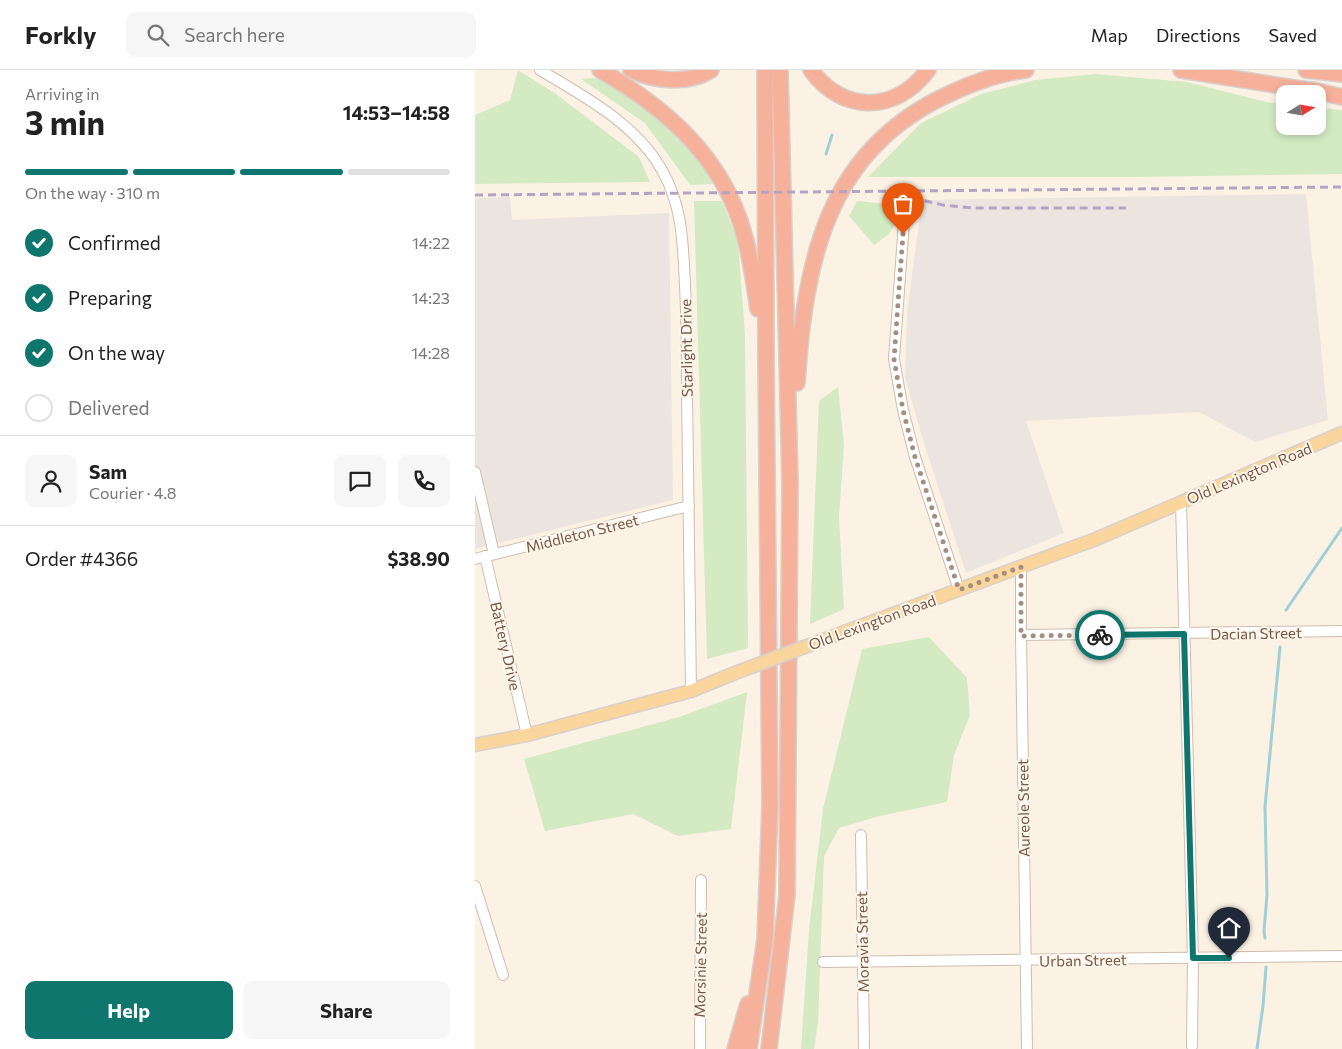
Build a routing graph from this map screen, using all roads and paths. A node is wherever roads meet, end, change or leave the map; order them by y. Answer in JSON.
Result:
{"nodes":[{"id":1,"x":540,"y":70,"type":"edge"},
{"id":2,"x":600,"y":70,"type":"edge"},
{"id":3,"x":631,"y":70,"type":"edge"},
{"id":4,"x":711,"y":70,"type":"edge"},
{"id":5,"x":765,"y":70,"type":"edge"},
{"id":6,"x":781,"y":70,"type":"edge"},
{"id":7,"x":811,"y":70,"type":"edge"},
{"id":8,"x":928,"y":70,"type":"edge"},
{"id":9,"x":1026,"y":70,"type":"edge"},
{"id":10,"x":1181,"y":70,"type":"edge"},
{"id":11,"x":1231,"y":70,"type":"edge"},
{"id":12,"x":1306,"y":70,"type":"edge"},
{"id":13,"x":1342,"y":74,"type":"edge"},
{"id":14,"x":1276,"y":85,"type":"edge"},
{"id":15,"x":1292,"y":85,"type":"edge"},
{"id":16,"x":1326,"y":93,"type":"edge"},
{"id":17,"x":1342,"y":97,"type":"edge"},
{"id":18,"x":904,"y":222,"type":"dead end"},
{"id":19,"x":766,"y":358,"type":"junction"},
{"id":20,"x":1342,"y":433,"type":"edge"},
{"id":21,"x":475,"y":472,"type":"edge"},
{"id":22,"x":790,"y":482,"type":"junction"},
{"id":23,"x":1181,"y":502,"type":"junction"},
{"id":24,"x":689,"y":506,"type":"junction"},
{"id":25,"x":485,"y":556,"type":"edge"},
{"id":26,"x":1021,"y":567,"type":"junction"},
{"id":27,"x":959,"y":590,"type":"junction"},
{"id":28,"x":1342,"y":631,"type":"edge"},
{"id":29,"x":1184,"y":634,"type":"junction"},
{"id":30,"x":1021,"y":636,"type":"junction"},
{"id":31,"x":691,"y":691,"type":"junction"},
{"id":32,"x":527,"y":735,"type":"junction"},
{"id":33,"x":475,"y":745,"type":"edge"},
{"id":34,"x":861,"y":835,"type":"dead end"},
{"id":35,"x":701,"y":880,"type":"dead end"},
{"id":36,"x":475,"y":886,"type":"edge"},
{"id":37,"x":765,"y":939,"type":"junction"},
{"id":38,"x":1342,"y":956,"type":"edge"},
{"id":39,"x":1193,"y":958,"type":"junction"},
{"id":40,"x":1026,"y":961,"type":"junction"},
{"id":41,"x":823,"y":962,"type":"dead end"},
{"id":42,"x":862,"y":962,"type":"junction"},
{"id":43,"x":503,"y":975,"type":"dead end"},
{"id":44,"x":1193,"y":1046,"type":"dead end"},
{"id":45,"x":699,"y":1049,"type":"edge"},
{"id":46,"x":735,"y":1049,"type":"edge"},
{"id":47,"x":749,"y":1049,"type":"edge"},
{"id":48,"x":769,"y":1049,"type":"edge"},
{"id":49,"x":864,"y":1049,"type":"edge"},
{"id":50,"x":1027,"y":1049,"type":"edge"}],
"edges":[{"from":1,"to":24,"type":"street","name":"Starlight Drive"},
{"from":2,"to":19,"type":"highway"},
{"from":3,"to":4,"type":"highway"},
{"from":5,"to":19,"type":"highway"},
{"from":6,"to":22,"type":"highway"},
{"from":7,"to":8,"type":"highway"},
{"from":9,"to":22,"type":"highway"},
{"from":10,"to":14,"type":"highway"},
{"from":11,"to":15,"type":"highway"},
{"from":12,"to":13,"type":"highway"},
{"from":16,"to":17,"type":"highway"},
{"from":18,"to":27,"type":"street"},
{"from":19,"to":37,"type":"highway"},
{"from":20,"to":23,"type":"main road","name":"Old Lexington Road"},
{"from":21,"to":25,"type":"street","name":"Battery Drive"},
{"from":22,"to":48,"type":"highway"},
{"from":23,"to":26,"type":"main road","name":"Old Lexington Road"},
{"from":23,"to":29,"type":"street"},
{"from":24,"to":25,"type":"street","name":"Middleton Street"},
{"from":24,"to":31,"type":"street","name":"Starlight Drive"},
{"from":25,"to":32,"type":"street","name":"Battery Drive"},
{"from":26,"to":27,"type":"main road","name":"Old Lexington Road"},
{"from":26,"to":30,"type":"street","name":"Aureole Street"},
{"from":27,"to":31,"type":"main road","name":"Old Lexington Road","bridge":true},
{"from":28,"to":29,"type":"street","name":"Dacian Street"},
{"from":29,"to":30,"type":"street","name":"Dacian Street"},
{"from":29,"to":39,"type":"street"},
{"from":30,"to":40,"type":"street","name":"Aureole Street"},
{"from":31,"to":32,"type":"main road","name":"Old Lexington Road"},
{"from":32,"to":33,"type":"main road","name":"Old Lexington Road"},
{"from":34,"to":42,"type":"street","name":"Moravia Street"},
{"from":35,"to":45,"type":"street","name":"Morsinie Street"},
{"from":36,"to":43,"type":"street"},
{"from":37,"to":46,"type":"highway"},
{"from":37,"to":47,"type":"highway"},
{"from":38,"to":39,"type":"street","name":"Urban Street"},
{"from":39,"to":40,"type":"street","name":"Urban Street"},
{"from":39,"to":44,"type":"street"},
{"from":40,"to":42,"type":"street","name":"Urban Street"},
{"from":40,"to":50,"type":"street","name":"Aureole Street"},
{"from":41,"to":42,"type":"street","name":"Urban Street"},
{"from":42,"to":49,"type":"street","name":"Moravia Street"}]}
